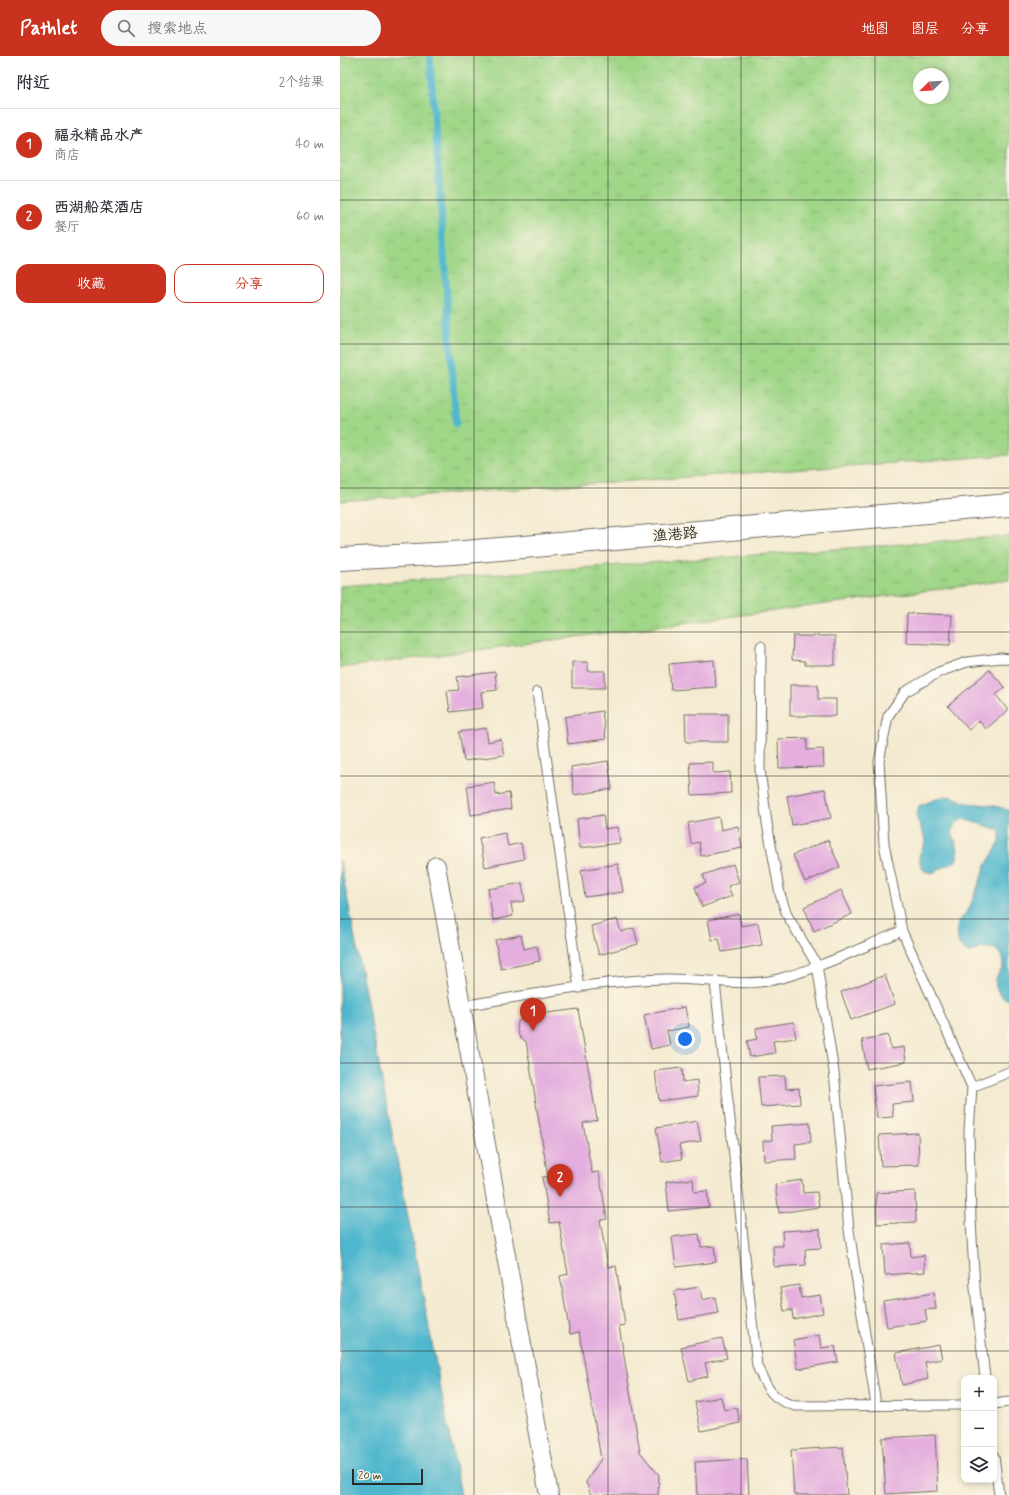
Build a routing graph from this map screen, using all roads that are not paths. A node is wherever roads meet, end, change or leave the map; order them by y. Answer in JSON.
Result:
{"nodes":[{"id":1,"x":1009,"y":505,"type":"edge"},
{"id":2,"x":340,"y":559,"type":"edge"},
{"id":3,"x":761,"y":646,"type":"dead end"},
{"id":4,"x":1009,"y":659,"type":"edge"},
{"id":5,"x":537,"y":692,"type":"dead end"},
{"id":6,"x":436,"y":866,"type":"dead end"},
{"id":7,"x":902,"y":931,"type":"junction"},
{"id":8,"x":817,"y":965,"type":"junction"},
{"id":9,"x":715,"y":982,"type":"junction"},
{"id":10,"x":579,"y":988,"type":"junction"},
{"id":11,"x":461,"y":1006,"type":"junction"},
{"id":12,"x":1009,"y":1072,"type":"edge"},
{"id":13,"x":972,"y":1087,"type":"junction"},
{"id":14,"x":984,"y":1375,"type":"edge"},
{"id":15,"x":1009,"y":1402,"type":"edge"},
{"id":16,"x":997,"y":1404,"type":"edge"},
{"id":17,"x":961,"y":1405,"type":"edge"},
{"id":18,"x":876,"y":1406,"type":"junction"},
{"id":19,"x":997,"y":1479,"type":"edge"},
{"id":20,"x":549,"y":1495,"type":"edge"},
{"id":21,"x":999,"y":1495,"type":"edge"}],
"edges":[{"from":1,"to":2,"type":"street","name":"渔港路"},
{"from":3,"to":8,"type":"lane"},
{"from":4,"to":7,"type":"lane"},
{"from":5,"to":10,"type":"lane"},
{"from":6,"to":11,"type":"street"},
{"from":7,"to":8,"type":"lane"},
{"from":7,"to":13,"type":"lane"},
{"from":8,"to":9,"type":"lane"},
{"from":8,"to":18,"type":"lane"},
{"from":9,"to":10,"type":"lane"},
{"from":9,"to":18,"type":"lane"},
{"from":10,"to":11,"type":"lane"},
{"from":11,"to":20,"type":"street"},
{"from":12,"to":13,"type":"lane"},
{"from":13,"to":14,"type":"lane"},
{"from":15,"to":16,"type":"lane"},
{"from":17,"to":18,"type":"lane"},
{"from":19,"to":21,"type":"lane"}]}
